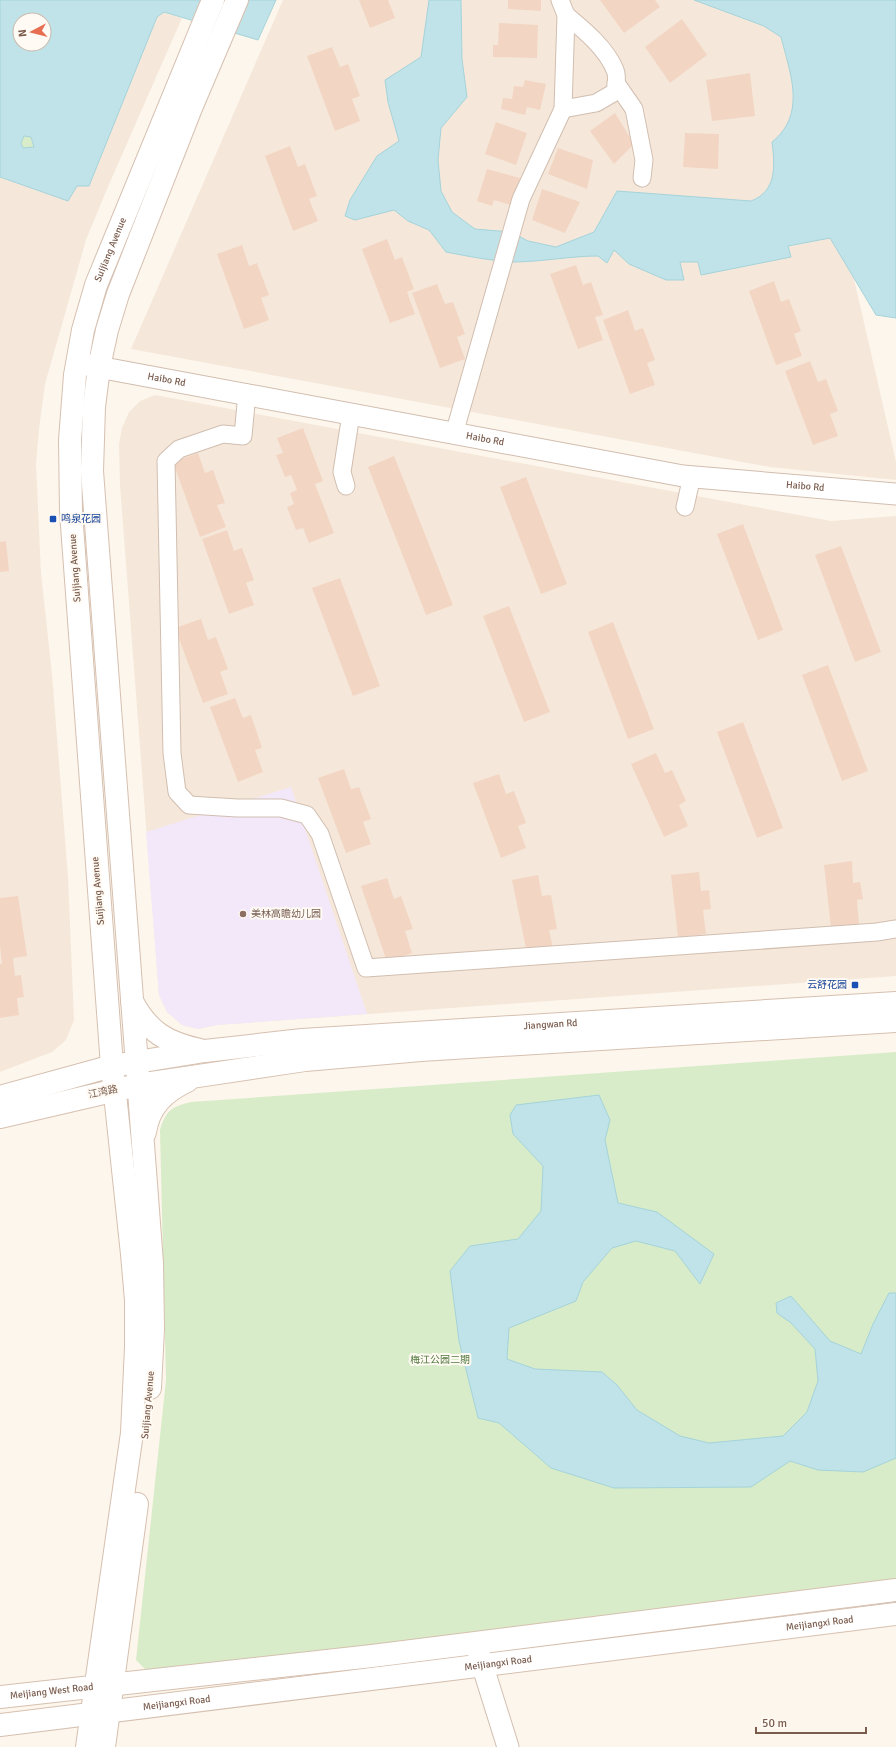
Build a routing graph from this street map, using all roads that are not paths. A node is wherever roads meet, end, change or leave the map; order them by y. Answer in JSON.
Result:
{"nodes":[{"id":1,"x":213,"y":0,"type":"edge"},
{"id":2,"x":237,"y":0,"type":"edge"},
{"id":3,"x":563,"y":7,"type":"edge"},
{"id":4,"x":616,"y":83,"type":"junction"},
{"id":5,"x":563,"y":109,"type":"junction"},
{"id":6,"x":642,"y":178,"type":"dead end"},
{"id":7,"x":78,"y":363,"type":"junction"},
{"id":8,"x":100,"y":367,"type":"junction"},
{"id":9,"x":247,"y":393,"type":"junction"},
{"id":10,"x":351,"y":414,"type":"junction"},
{"id":11,"x":454,"y":434,"type":"junction"},
{"id":12,"x":692,"y":476,"type":"junction"},
{"id":13,"x":346,"y":486,"type":"dead end"},
{"id":14,"x":896,"y":494,"type":"edge"},
{"id":15,"x":685,"y":507,"type":"dead end"},
{"id":16,"x":896,"y":929,"type":"edge"},
{"id":17,"x":131,"y":998,"type":"junction"},
{"id":18,"x":107,"y":1002,"type":"junction"},
{"id":19,"x":896,"y":1003,"type":"edge"},
{"id":20,"x":896,"y":1021,"type":"edge"},
{"id":21,"x":205,"y":1051,"type":"junction"},
{"id":22,"x":139,"y":1058,"type":"junction"},
{"id":23,"x":112,"y":1066,"type":"junction"},
{"id":24,"x":167,"y":1068,"type":"junction"},
{"id":25,"x":207,"y":1074,"type":"junction"},
{"id":26,"x":141,"y":1087,"type":"junction"},
{"id":27,"x":116,"y":1089,"type":"junction"},
{"id":28,"x":0,"y":1097,"type":"edge"},
{"id":29,"x":0,"y":1117,"type":"edge"},
{"id":30,"x":144,"y":1146,"type":"junction"},
{"id":31,"x":122,"y":1148,"type":"junction"},
{"id":32,"x":896,"y":1590,"type":"edge"},
{"id":33,"x":896,"y":1614,"type":"edge"},
{"id":34,"x":476,"y":1643,"type":"junction"},
{"id":35,"x":483,"y":1666,"type":"junction"},
{"id":36,"x":104,"y":1685,"type":"junction"},
{"id":37,"x":0,"y":1697,"type":"edge"},
{"id":38,"x":100,"y":1713,"type":"junction"},
{"id":39,"x":0,"y":1725,"type":"edge"},
{"id":40,"x":503,"y":1728,"type":"edge"},
{"id":41,"x":87,"y":1747,"type":"edge"},
{"id":42,"x":104,"y":1747,"type":"edge"}],
"edges":[{"from":1,"to":7,"type":"main road","name":"Suijiang Avenue"},
{"from":2,"to":8,"type":"main road","name":"Suijiang Avenue"},
{"from":3,"to":4,"type":"street"},
{"from":3,"to":5,"type":"street"},
{"from":4,"to":5,"type":"street"},
{"from":4,"to":6,"type":"street"},
{"from":5,"to":11,"type":"street"},
{"from":7,"to":8,"type":"street","name":"Haibo Rd"},
{"from":7,"to":18,"type":"main road","name":"Suijiang Avenue"},
{"from":8,"to":9,"type":"street","name":"Haibo Rd"},
{"from":8,"to":17,"type":"main road","name":"Suijiang Avenue"},
{"from":9,"to":10,"type":"street","name":"Haibo Rd"},
{"from":9,"to":16,"type":"street"},
{"from":10,"to":11,"type":"street","name":"Haibo Rd"},
{"from":10,"to":13,"type":"street"},
{"from":11,"to":12,"type":"street","name":"Haibo Rd"},
{"from":12,"to":14,"type":"street","name":"Haibo Rd"},
{"from":12,"to":15,"type":"street"},
{"from":17,"to":21,"type":"main road"},
{"from":17,"to":22,"type":"main road","name":"Suijiang Avenue"},
{"from":18,"to":22,"type":"main road"},
{"from":18,"to":23,"type":"main road","name":"Suijiang Avenue"},
{"from":19,"to":21,"type":"main road","name":"Jiangwan Rd"},
{"from":20,"to":25,"type":"main road","name":"Jiangwan Rd"},
{"from":21,"to":22,"type":"main road"},
{"from":21,"to":24,"type":"main road"},
{"from":22,"to":23,"type":"main road"},
{"from":22,"to":24,"type":"main road"},
{"from":22,"to":26,"type":"main road","name":"Suijiang Avenue"},
{"from":23,"to":27,"type":"main road","name":"Suijiang Avenue"},
{"from":23,"to":28,"type":"main road"},
{"from":24,"to":25,"type":"main road"},
{"from":24,"to":26,"type":"main road"},
{"from":25,"to":26,"type":"main road","name":"江湾路"},
{"from":25,"to":30,"type":"main road"},
{"from":26,"to":27,"type":"main road","name":"江湾路"},
{"from":26,"to":30,"type":"main road","name":"Suijiang Avenue"},
{"from":26,"to":31,"type":"main road"},
{"from":27,"to":29,"type":"main road","name":"江湾路"},
{"from":27,"to":31,"type":"main road","name":"Suijiang Avenue"},
{"from":30,"to":36,"type":"main road","name":"Suijiang Avenue"},
{"from":31,"to":36,"type":"main road","name":"Suijiang Avenue"},
{"from":32,"to":34,"type":"main road"},
{"from":33,"to":35,"type":"main road","name":"Meijiangxi Road"},
{"from":34,"to":35,"type":"street"},
{"from":34,"to":36,"type":"main road"},
{"from":35,"to":38,"type":"main road","name":"Meijiangxi Road"},
{"from":35,"to":40,"type":"street"},
{"from":36,"to":37,"type":"main road","name":"Meijiang West Road"},
{"from":36,"to":38,"type":"main road","name":"Suijiang Avenue"},
{"from":38,"to":39,"type":"main road"},
{"from":38,"to":41,"type":"main road","name":"Suijiang Avenue"},
{"from":38,"to":42,"type":"main road","name":"Suijiang Avenue"}]}
